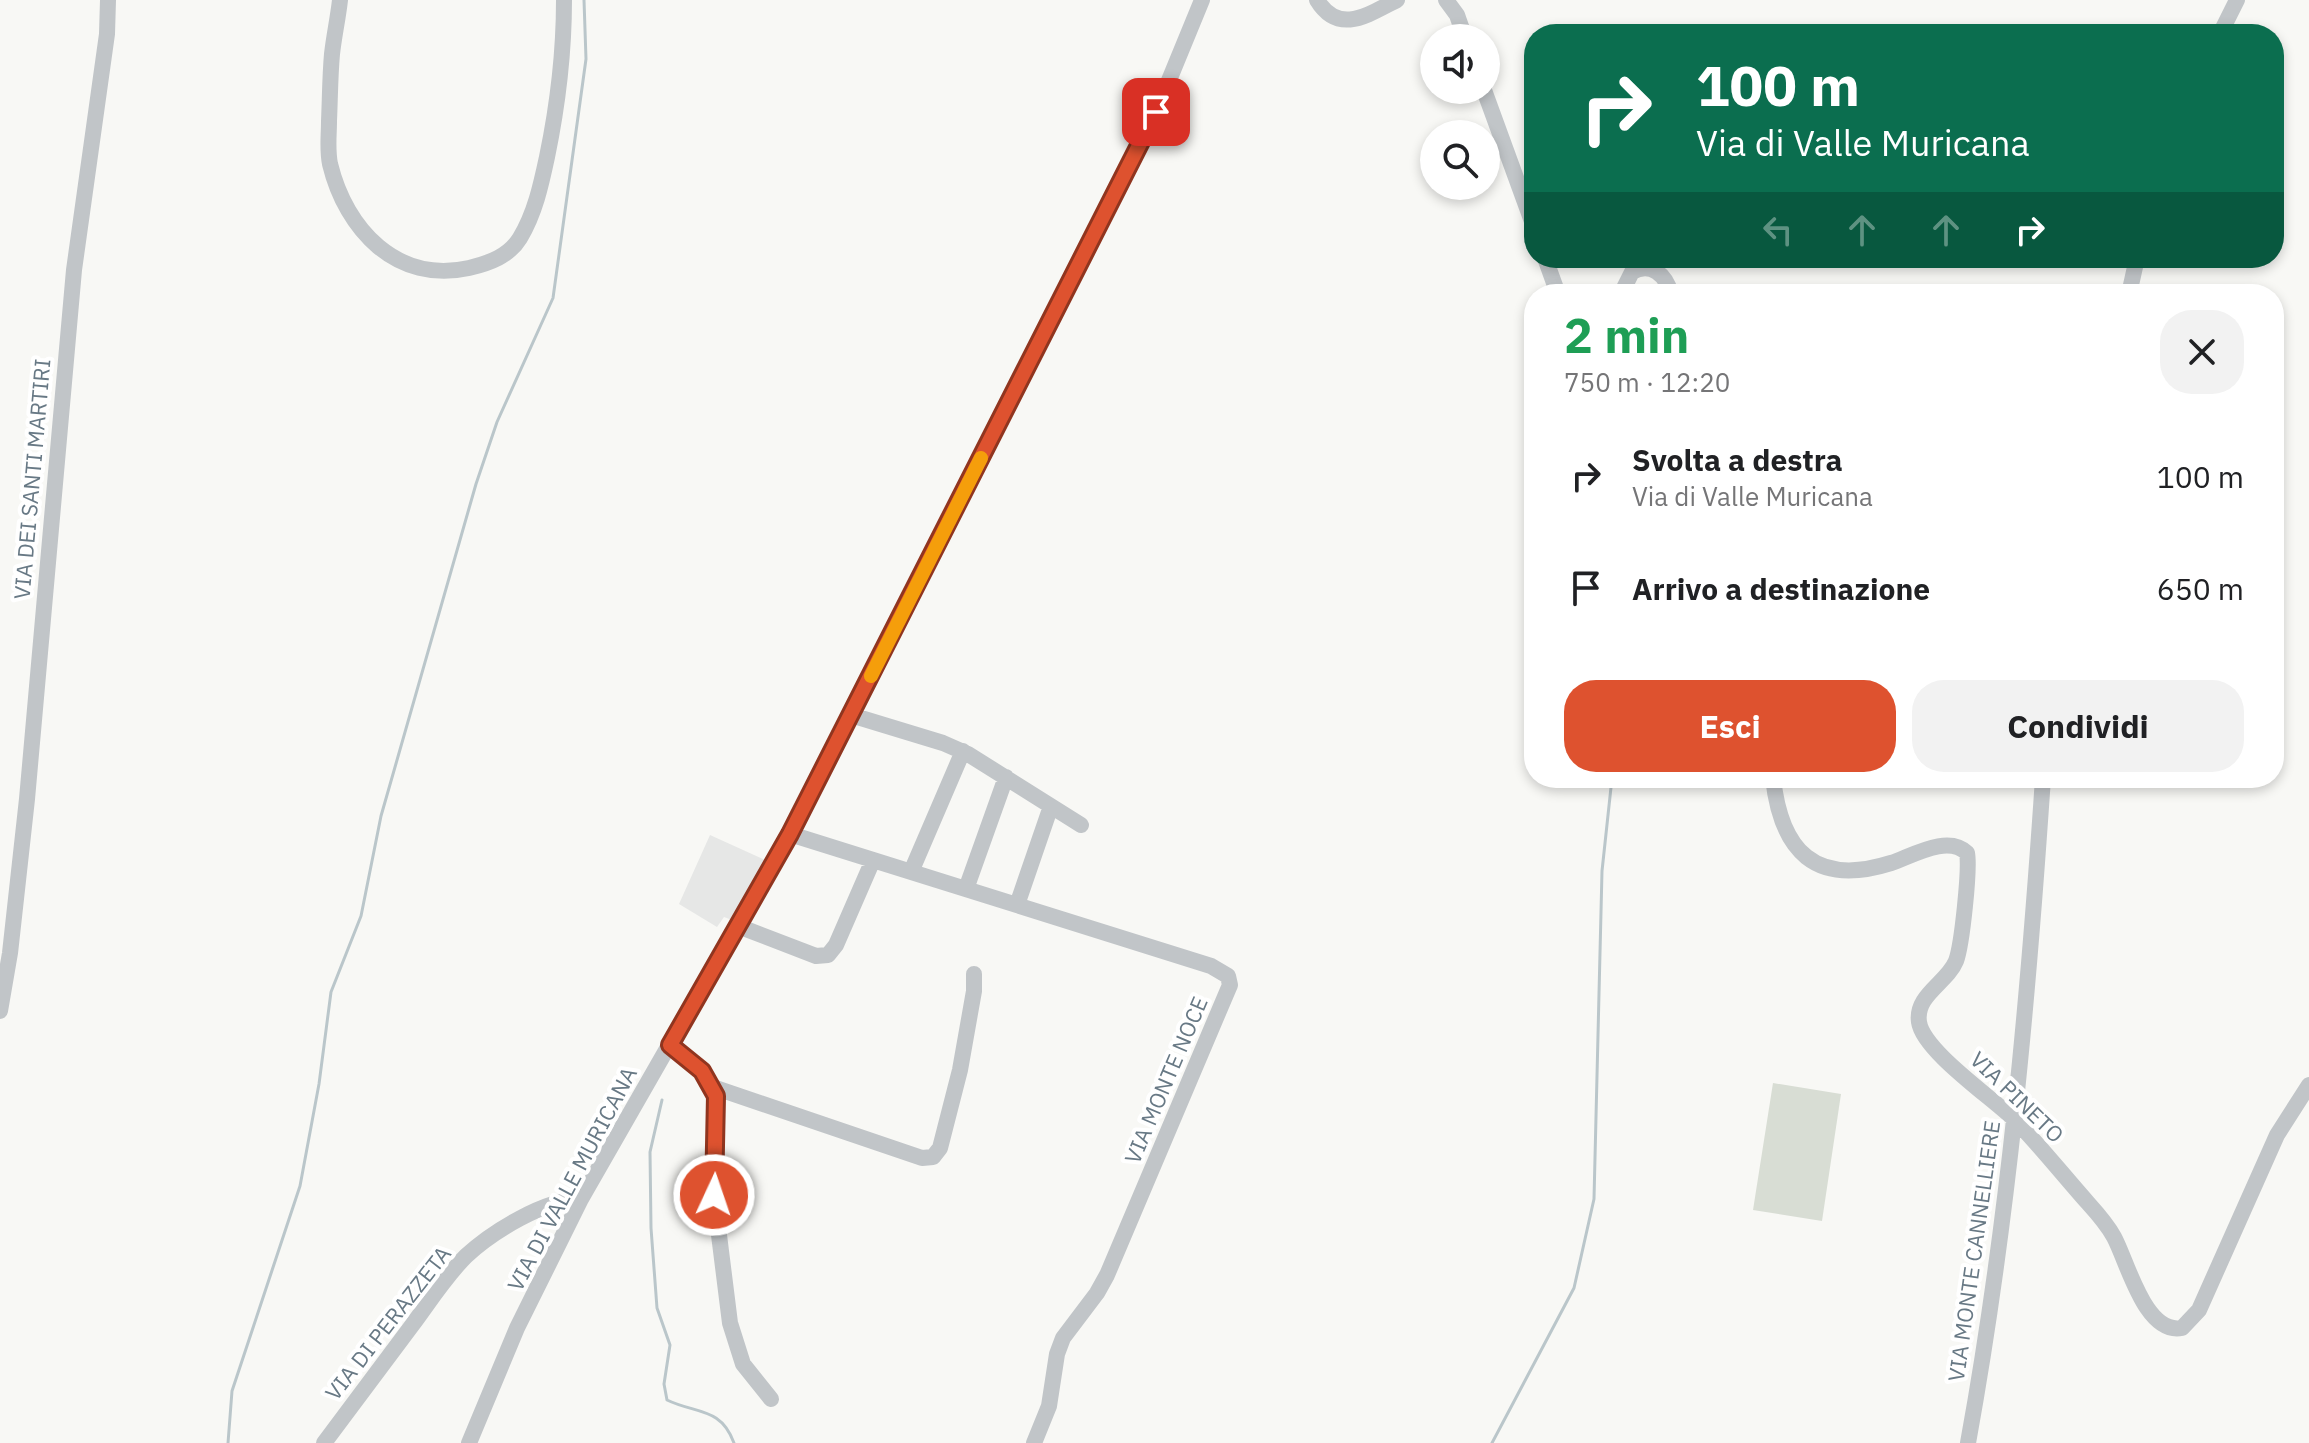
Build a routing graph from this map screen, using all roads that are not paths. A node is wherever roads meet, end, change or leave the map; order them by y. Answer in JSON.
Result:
{"nodes":[{"id":1,"x":108,"y":0,"type":"edge"},
{"id":2,"x":340,"y":0,"type":"edge"},
{"id":3,"x":564,"y":0,"type":"edge"},
{"id":4,"x":1202,"y":0,"type":"edge"},
{"id":5,"x":1317,"y":0,"type":"edge"},
{"id":6,"x":1397,"y":0,"type":"edge"},
{"id":7,"x":1446,"y":0,"type":"edge"},
{"id":8,"x":2237,"y":0,"type":"edge"},
{"id":9,"x":1460,"y":24,"type":"edge"},
{"id":10,"x":2225,"y":24,"type":"edge"},
{"id":11,"x":1489,"y":104,"type":"edge"},
{"id":12,"x":1524,"y":200,"type":"edge"},
{"id":13,"x":1644,"y":268,"type":"edge"},
{"id":14,"x":1644,"y":268,"type":"edge"},
{"id":15,"x":1626,"y":284,"type":"edge"},
{"id":16,"x":1667,"y":284,"type":"edge"},
{"id":17,"x":851,"y":715,"type":"junction"},
{"id":18,"x":963,"y":751,"type":"junction"},
{"id":19,"x":1006,"y":777,"type":"junction"},
{"id":20,"x":1775,"y":788,"type":"edge"},
{"id":21,"x":2042,"y":788,"type":"edge"},
{"id":22,"x":1051,"y":806,"type":"junction"},
{"id":23,"x":1081,"y":825,"type":"dead end"},
{"id":24,"x":790,"y":834,"type":"junction"},
{"id":25,"x":873,"y":860,"type":"junction"},
{"id":26,"x":911,"y":872,"type":"junction"},
{"id":27,"x":966,"y":889,"type":"junction"},
{"id":28,"x":1017,"y":905,"type":"junction"},
{"id":29,"x":738,"y":926,"type":"junction"},
{"id":30,"x":974,"y":974,"type":"dead end"},
{"id":31,"x":0,"y":1011,"type":"edge"},
{"id":32,"x":670,"y":1045,"type":"junction"},
{"id":33,"x":2309,"y":1085,"type":"edge"},
{"id":34,"x":713,"y":1087,"type":"junction"},
{"id":35,"x":2015,"y":1120,"type":"junction"},
{"id":36,"x":581,"y":1199,"type":"junction"},
{"id":37,"x":771,"y":1399,"type":"dead end"},
{"id":38,"x":324,"y":1443,"type":"edge"},
{"id":39,"x":469,"y":1443,"type":"edge"},
{"id":40,"x":1034,"y":1443,"type":"edge"},
{"id":41,"x":1968,"y":1443,"type":"edge"}],
"edges":[{"from":1,"to":31,"type":"street","name":"VIA DEI SANTI MARTIRI"},
{"from":2,"to":3,"type":"street"},
{"from":4,"to":17,"type":"street","name":"VIA DI VALLE MURICANA"},
{"from":5,"to":6,"type":"street"},
{"from":7,"to":9,"type":"street"},
{"from":8,"to":10,"type":"street"},
{"from":11,"to":12,"type":"street"},
{"from":13,"to":16,"type":"street"},
{"from":14,"to":15,"type":"street"},
{"from":17,"to":18,"type":"street"},
{"from":17,"to":24,"type":"street","name":"VIA DI VALLE MURICANA"},
{"from":18,"to":19,"type":"street"},
{"from":18,"to":26,"type":"street"},
{"from":19,"to":22,"type":"street"},
{"from":19,"to":27,"type":"street"},
{"from":20,"to":35,"type":"street","name":"VIA PINETO"},
{"from":21,"to":35,"type":"street","name":"VIA MONTE CANNELLIERE"},
{"from":22,"to":23,"type":"street"},
{"from":22,"to":28,"type":"street"},
{"from":24,"to":25,"type":"street","name":"VIA MONTE NOCE"},
{"from":24,"to":29,"type":"street","name":"VIA DI VALLE MURICANA"},
{"from":25,"to":26,"type":"street","name":"VIA MONTE NOCE"},
{"from":25,"to":29,"type":"street"},
{"from":26,"to":27,"type":"street","name":"VIA MONTE NOCE"},
{"from":27,"to":28,"type":"street","name":"VIA MONTE NOCE"},
{"from":28,"to":40,"type":"street","name":"VIA MONTE NOCE"},
{"from":29,"to":32,"type":"street","name":"VIA DI VALLE MURICANA"},
{"from":30,"to":34,"type":"street"},
{"from":32,"to":34,"type":"street"},
{"from":32,"to":36,"type":"street","name":"VIA DI VALLE MURICANA"},
{"from":33,"to":35,"type":"street","name":"VIA PINETO"},
{"from":34,"to":37,"type":"street"},
{"from":35,"to":41,"type":"street","name":"VIA MONTE CANNELLIERE"},
{"from":36,"to":38,"type":"street","name":"VIA DI PERAZZETA"},
{"from":36,"to":39,"type":"street","name":"VIA DI VALLE MURICANA"}]}
